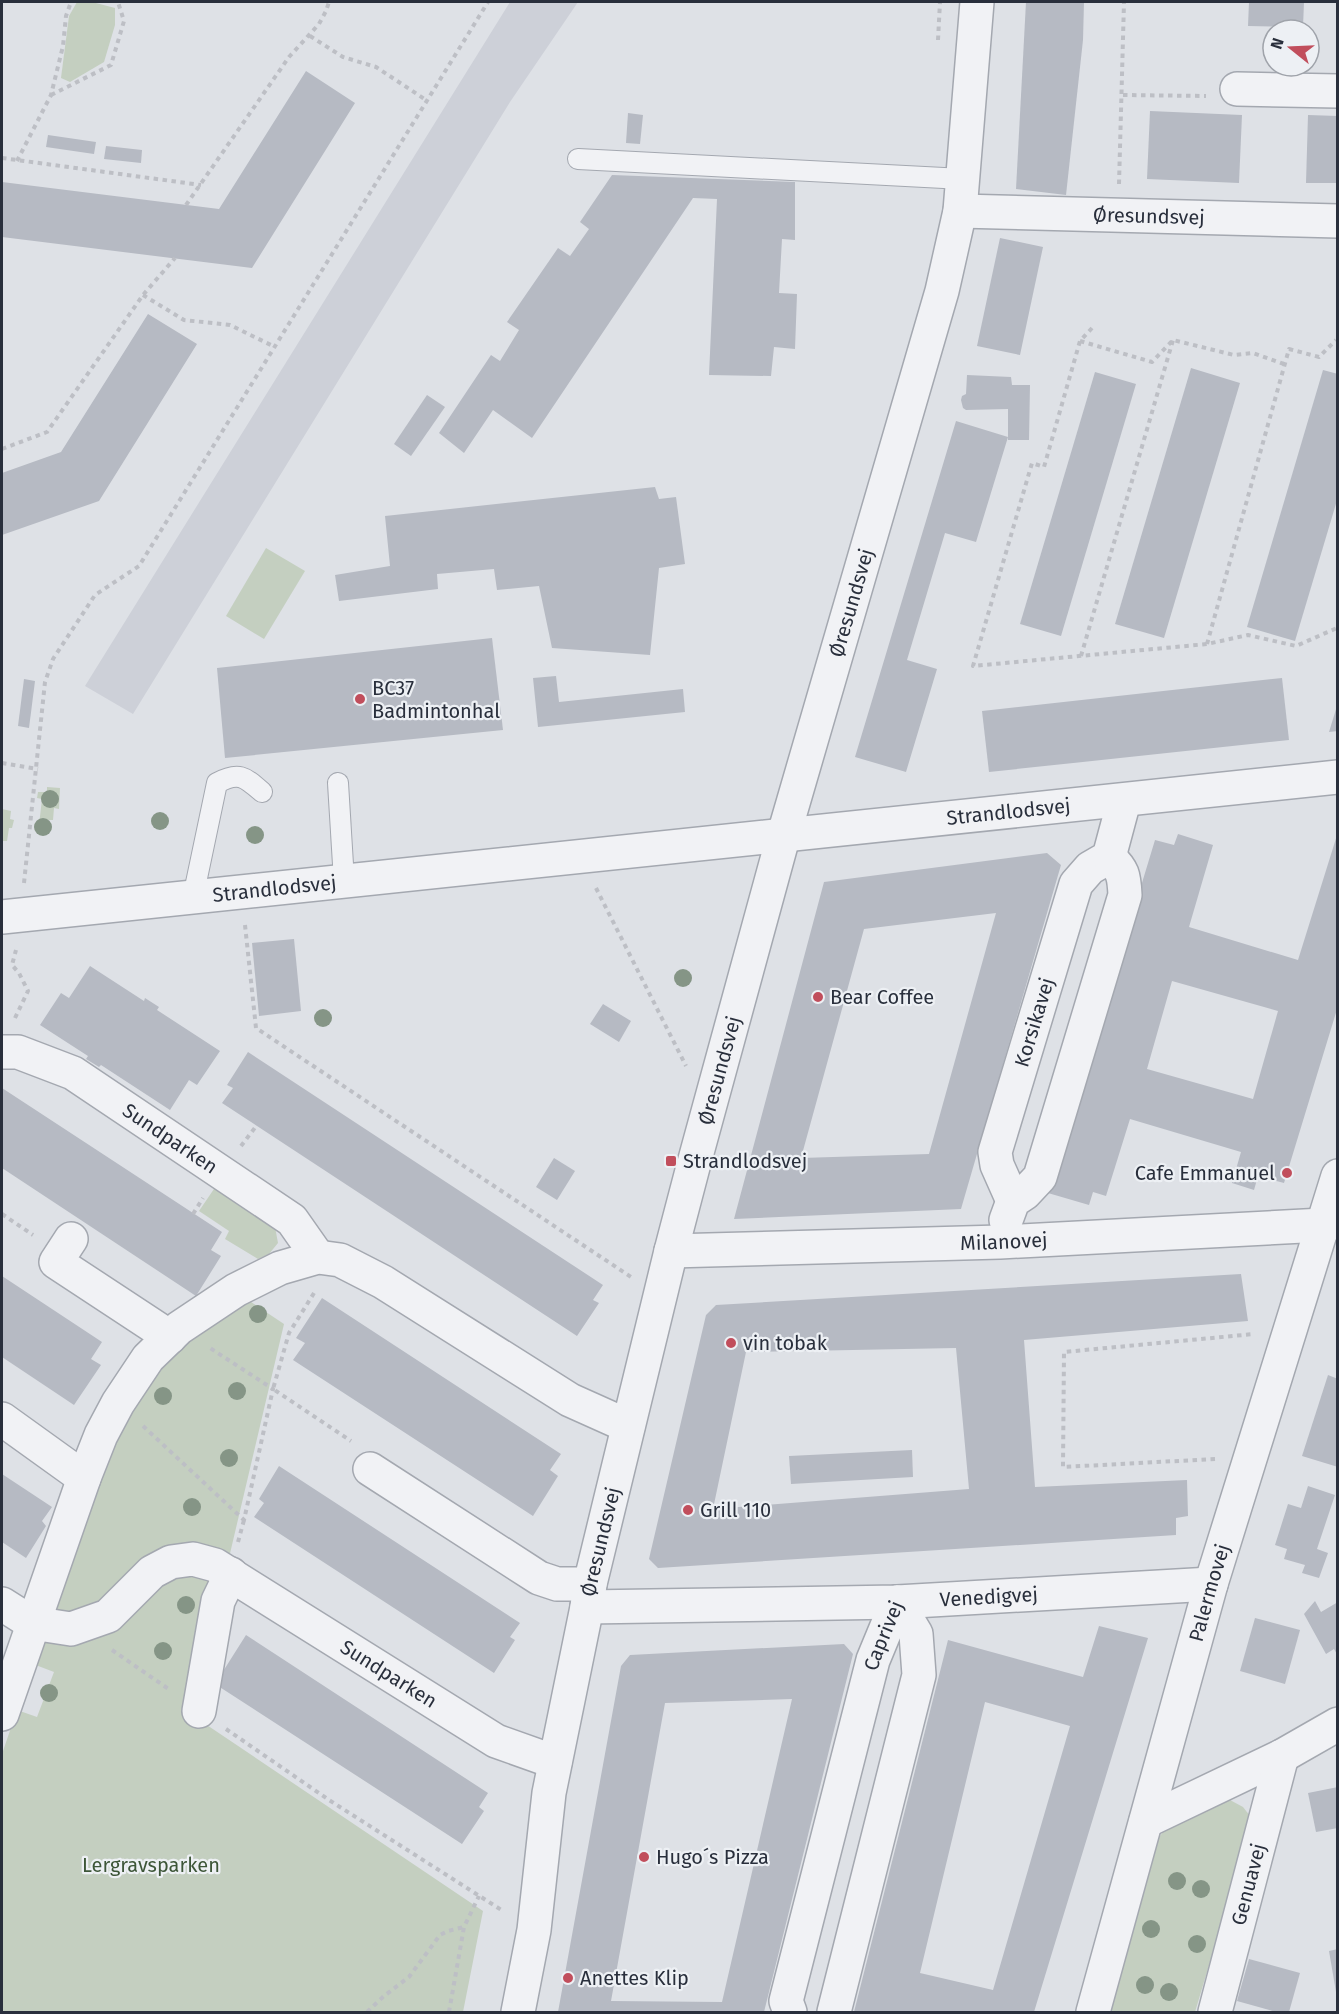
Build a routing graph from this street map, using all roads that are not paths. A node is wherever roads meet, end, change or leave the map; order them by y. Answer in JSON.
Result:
{"nodes":[{"id":1,"x":977,"y":2,"type":"edge"},
{"id":2,"x":1237,"y":89,"type":"road end"},
{"id":3,"x":1338,"y":91,"type":"edge"},
{"id":4,"x":578,"y":159,"type":"dead end"},
{"id":5,"x":962,"y":195,"type":"junction"},
{"id":6,"x":1338,"y":220,"type":"edge"},
{"id":7,"x":1338,"y":777,"type":"edge"},
{"id":8,"x":338,"y":783,"type":"dead end"},
{"id":9,"x":262,"y":792,"type":"dead end"},
{"id":10,"x":1124,"y":801,"type":"junction"},
{"id":11,"x":784,"y":834,"type":"junction"},
{"id":12,"x":1109,"y":857,"type":"junction"},
{"id":13,"x":344,"y":881,"type":"junction"},
{"id":14,"x":194,"y":897,"type":"junction"},
{"id":15,"x":12,"y":916,"type":"edge"},
{"id":16,"x":2,"y":1052,"type":"edge"},
{"id":17,"x":1338,"y":1176,"type":"edge"},
{"id":18,"x":1013,"y":1201,"type":"junction"},
{"id":19,"x":1330,"y":1224,"type":"edge"},
{"id":20,"x":71,"y":1239,"type":"dead end"},
{"id":21,"x":999,"y":1242,"type":"junction"},
{"id":22,"x":671,"y":1251,"type":"junction"},
{"id":23,"x":329,"y":1258,"type":"junction"},
{"id":24,"x":175,"y":1333,"type":"junction"},
{"id":25,"x":2,"y":1419,"type":"edge"},
{"id":26,"x":628,"y":1426,"type":"junction"},
{"id":27,"x":370,"y":1469,"type":"road end"},
{"id":28,"x":84,"y":1478,"type":"junction"},
{"id":29,"x":231,"y":1574,"type":"junction"},
{"id":30,"x":1211,"y":1584,"type":"junction"},
{"id":31,"x":588,"y":1595,"type":"junction"},
{"id":32,"x":897,"y":1602,"type":"junction"},
{"id":33,"x":2,"y":1604,"type":"edge"},
{"id":34,"x":32,"y":1623,"type":"junction"},
{"id":35,"x":200,"y":1710,"type":"road end"},
{"id":36,"x":2,"y":1714,"type":"edge"},
{"id":37,"x":1338,"y":1724,"type":"edge"},
{"id":38,"x":1282,"y":1756,"type":"junction"},
{"id":39,"x":555,"y":1762,"type":"junction"},
{"id":40,"x":1146,"y":1821,"type":"junction"},
{"id":41,"x":518,"y":2013,"type":"edge"},
{"id":42,"x":790,"y":2013,"type":"edge"},
{"id":43,"x":834,"y":2013,"type":"edge"},
{"id":44,"x":1093,"y":2013,"type":"edge"},
{"id":45,"x":1215,"y":2013,"type":"edge"}],
"edges":[{"from":1,"to":5,"type":"street","name":"Øresundsvej"},
{"from":2,"to":3,"type":"street"},
{"from":4,"to":5,"type":"lane"},
{"from":5,"to":6,"type":"street","name":"Øresundsvej"},
{"from":5,"to":11,"type":"street","name":"Øresundsvej"},
{"from":7,"to":10,"type":"street","name":"Strandlodsvej"},
{"from":8,"to":13,"type":"lane"},
{"from":9,"to":14,"type":"lane"},
{"from":10,"to":11,"type":"street","name":"Strandlodsvej"},
{"from":10,"to":12,"type":"street"},
{"from":11,"to":13,"type":"street","name":"Strandlodsvej"},
{"from":11,"to":22,"type":"street","name":"Øresundsvej"},
{"from":12,"to":18,"type":"street"},
{"from":12,"to":18,"type":"street","name":"Korsikavej"},
{"from":13,"to":14,"type":"street","name":"Strandlodsvej"},
{"from":14,"to":15,"type":"street","name":"Strandlodsvej"},
{"from":16,"to":23,"type":"street","name":"Sundparken"},
{"from":17,"to":19,"type":"street","name":"Palermovej"},
{"from":18,"to":21,"type":"street"},
{"from":19,"to":21,"type":"street","name":"Milanovej"},
{"from":19,"to":30,"type":"street","name":"Palermovej"},
{"from":20,"to":24,"type":"street"},
{"from":21,"to":22,"type":"street","name":"Milanovej"},
{"from":22,"to":26,"type":"street","name":"Øresundsvej"},
{"from":23,"to":24,"type":"street"},
{"from":23,"to":26,"type":"street","name":"Sundparken"},
{"from":24,"to":28,"type":"street"},
{"from":25,"to":28,"type":"street"},
{"from":26,"to":31,"type":"street","name":"Øresundsvej"},
{"from":27,"to":31,"type":"street"},
{"from":28,"to":34,"type":"street"},
{"from":29,"to":34,"type":"street","name":"Sundparken"},
{"from":29,"to":35,"type":"street"},
{"from":29,"to":39,"type":"street","name":"Sundparken"},
{"from":30,"to":32,"type":"street","name":"Venedigvej"},
{"from":30,"to":40,"type":"street","name":"Palermovej"},
{"from":31,"to":32,"type":"street","name":"Venedigvej"},
{"from":31,"to":39,"type":"street","name":"Øresundsvej"},
{"from":32,"to":42,"type":"street","name":"Caprivej"},
{"from":32,"to":43,"type":"street","name":"Caprivej"},
{"from":33,"to":34,"type":"street","name":"Sundparken"},
{"from":34,"to":36,"type":"street"},
{"from":37,"to":38,"type":"street"},
{"from":38,"to":40,"type":"street"},
{"from":38,"to":45,"type":"street","name":"Genuavej"},
{"from":39,"to":41,"type":"street","name":"Øresundsvej"},
{"from":40,"to":44,"type":"street","name":"Palermovej"}]}
